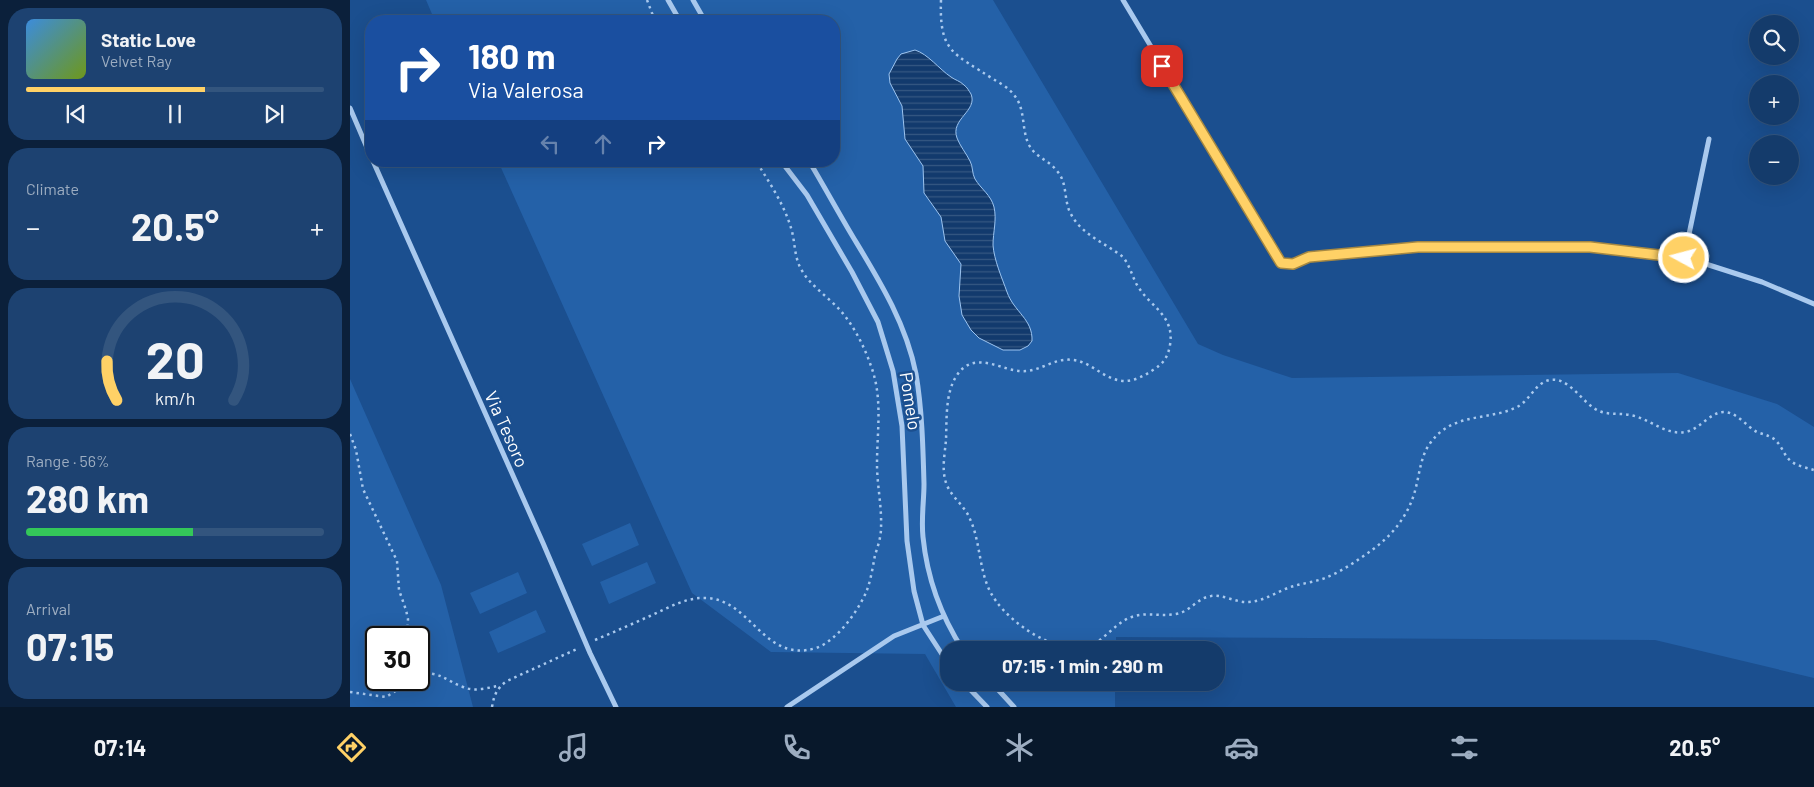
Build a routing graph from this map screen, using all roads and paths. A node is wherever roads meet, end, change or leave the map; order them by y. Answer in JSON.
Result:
{"nodes":[{"id":1,"x":647,"y":0,"type":"edge"},
{"id":2,"x":668,"y":0,"type":"edge"},
{"id":3,"x":693,"y":0,"type":"edge"},
{"id":4,"x":941,"y":0,"type":"edge"},
{"id":5,"x":1123,"y":0,"type":"edge"},
{"id":6,"x":653,"y":15,"type":"edge"},
{"id":7,"x":677,"y":15,"type":"edge"},
{"id":8,"x":702,"y":15,"type":"edge"},
{"id":9,"x":350,"y":108,"type":"edge"},
{"id":10,"x":1709,"y":139,"type":"dead end"},
{"id":11,"x":365,"y":143,"type":"edge"},
{"id":12,"x":376,"y":167,"type":"edge"},
{"id":13,"x":759,"y":167,"type":"edge"},
{"id":14,"x":786,"y":167,"type":"edge"},
{"id":15,"x":813,"y":167,"type":"edge"},
{"id":16,"x":1684,"y":258,"type":"junction"},
{"id":17,"x":1814,"y":304,"type":"edge"},
{"id":18,"x":350,"y":434,"type":"edge"},
{"id":19,"x":1814,"y":470,"type":"edge"},
{"id":20,"x":944,"y":616,"type":"junction"},
{"id":21,"x":923,"y":625,"type":"junction"},
{"id":22,"x":408,"y":626,"type":"edge"},
{"id":23,"x":957,"y":641,"type":"edge"},
{"id":24,"x":586,"y":644,"type":"junction"},
{"id":25,"x":940,"y":651,"type":"edge"},
{"id":26,"x":430,"y":673,"type":"edge"},
{"id":27,"x":500,"y":686,"type":"junction"},
{"id":28,"x":396,"y":691,"type":"edge"},
{"id":29,"x":972,"y":691,"type":"edge"},
{"id":30,"x":999,"y":691,"type":"edge"},
{"id":31,"x":350,"y":692,"type":"edge"},
{"id":32,"x":492,"y":707,"type":"edge"},
{"id":33,"x":616,"y":707,"type":"edge"},
{"id":34,"x":787,"y":707,"type":"edge"},
{"id":35,"x":987,"y":707,"type":"edge"},
{"id":36,"x":1014,"y":707,"type":"edge"}],
"edges":[{"from":1,"to":6,"type":"path"},
{"from":2,"to":7,"type":"street"},
{"from":3,"to":8,"type":"street"},
{"from":4,"to":19,"type":"path"},
{"from":5,"to":16,"type":"street"},
{"from":9,"to":11,"type":"street"},
{"from":10,"to":16,"type":"street"},
{"from":12,"to":24,"type":"street","name":"Via Tesoro"},
{"from":13,"to":24,"type":"path"},
{"from":14,"to":21,"type":"street","name":"Pomelo"},
{"from":15,"to":20,"type":"street","name":"Pomelo"},
{"from":16,"to":17,"type":"street"},
{"from":18,"to":22,"type":"path"},
{"from":20,"to":21,"type":"street"},
{"from":20,"to":23,"type":"street","name":"Pomelo"},
{"from":21,"to":25,"type":"street","name":"Pomelo"},
{"from":21,"to":34,"type":"street"},
{"from":24,"to":27,"type":"path"},
{"from":24,"to":33,"type":"street","name":"Via Tesoro"},
{"from":26,"to":27,"type":"path"},
{"from":27,"to":32,"type":"path"},
{"from":28,"to":31,"type":"path"},
{"from":29,"to":35,"type":"street"},
{"from":30,"to":36,"type":"street"}]}
